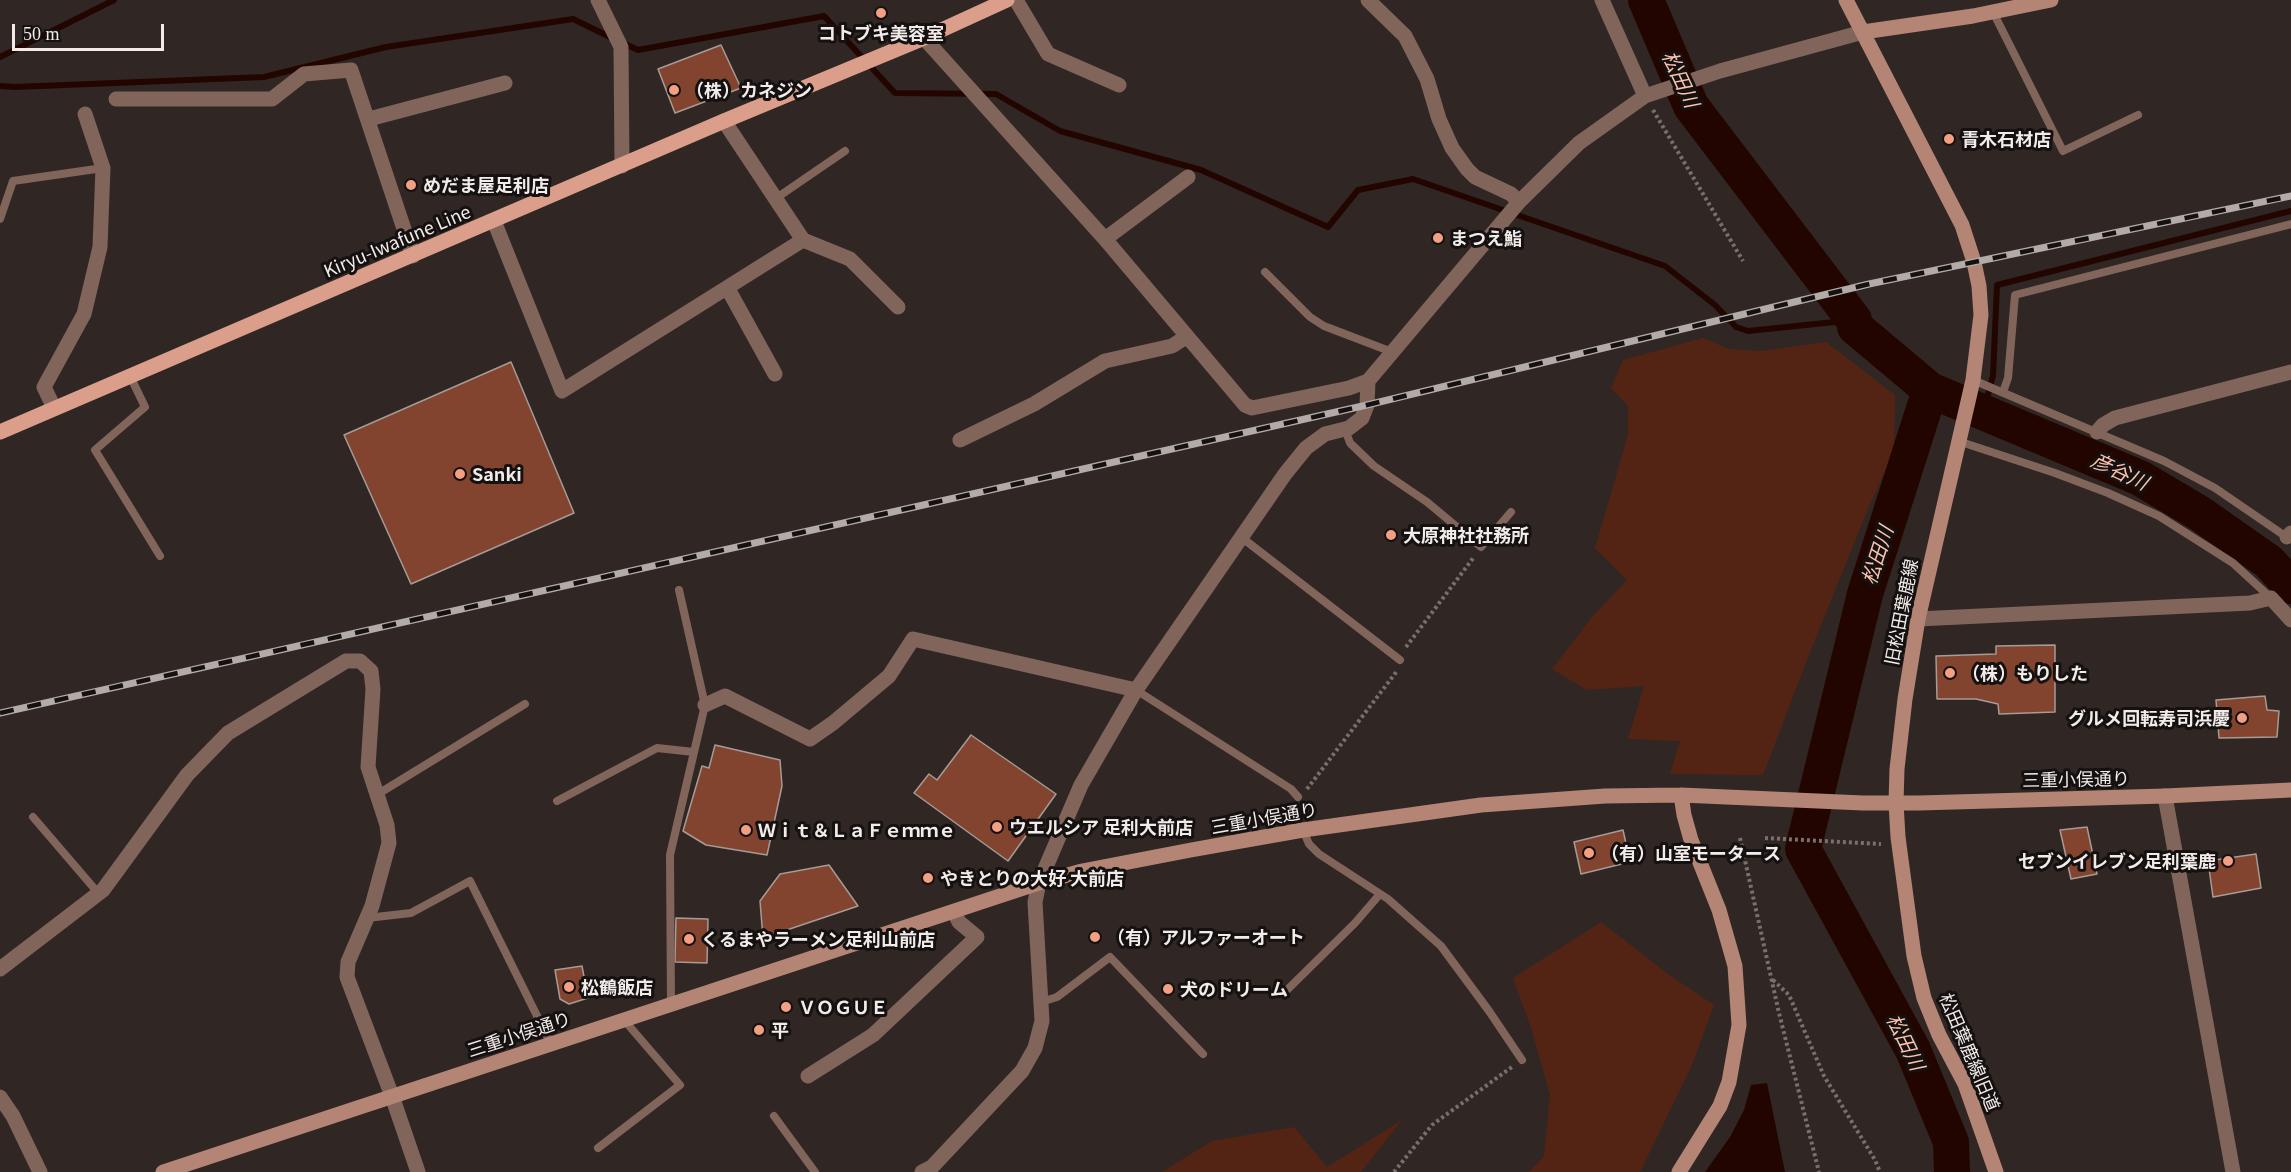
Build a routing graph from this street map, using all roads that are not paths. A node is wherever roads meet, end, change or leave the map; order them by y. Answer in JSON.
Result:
{"nodes":[{"id":1,"x":598,"y":0,"type":"edge"},
{"id":2,"x":1007,"y":0,"type":"edge"},
{"id":3,"x":1016,"y":0,"type":"edge"},
{"id":4,"x":1368,"y":0,"type":"edge"},
{"id":5,"x":1602,"y":0,"type":"edge"},
{"id":6,"x":1846,"y":0,"type":"edge"},
{"id":7,"x":2051,"y":0,"type":"edge"},
{"id":8,"x":1993,"y":12,"type":"junction"},
{"id":9,"x":1863,"y":32,"type":"junction"},
{"id":10,"x":924,"y":38,"type":"junction"},
{"id":11,"x":505,"y":83,"type":"dead end"},
{"id":12,"x":1119,"y":85,"type":"dead end"},
{"id":13,"x":1651,"y":94,"type":"junction"},
{"id":14,"x":116,"y":99,"type":"dead end"},
{"id":15,"x":85,"y":114,"type":"dead end"},
{"id":16,"x":2138,"y":115,"type":"dead end"},
{"id":17,"x":369,"y":119,"type":"junction"},
{"id":18,"x":724,"y":121,"type":"junction"},
{"id":19,"x":845,"y":151,"type":"dead end"},
{"id":20,"x":622,"y":166,"type":"junction"},
{"id":21,"x":103,"y":168,"type":"junction"},
{"id":22,"x":1188,"y":177,"type":"dead end"},
{"id":23,"x":775,"y":199,"type":"junction"},
{"id":24,"x":1519,"y":202,"type":"junction"},
{"id":25,"x":0,"y":219,"type":"edge"},
{"id":26,"x":494,"y":221,"type":"junction"},
{"id":27,"x":2291,"y":224,"type":"edge"},
{"id":28,"x":803,"y":240,"type":"junction"},
{"id":29,"x":1105,"y":240,"type":"junction"},
{"id":30,"x":413,"y":256,"type":"junction"},
{"id":31,"x":1265,"y":272,"type":"dead end"},
{"id":32,"x":728,"y":289,"type":"junction"},
{"id":33,"x":898,"y":307,"type":"dead end"},
{"id":34,"x":1186,"y":337,"type":"junction"},
{"id":35,"x":1392,"y":352,"type":"junction"},
{"id":36,"x":2291,"y":372,"type":"edge"},
{"id":37,"x":774,"y":374,"type":"dead end"},
{"id":38,"x":130,"y":376,"type":"junction"},
{"id":39,"x":1368,"y":381,"type":"junction"},
{"id":40,"x":1976,"y":386,"type":"junction"},
{"id":41,"x":1999,"y":391,"type":"junction"},
{"id":42,"x":54,"y":408,"type":"junction"},
{"id":43,"x":1345,"y":429,"type":"junction"},
{"id":44,"x":0,"y":432,"type":"edge"},
{"id":45,"x":2097,"y":432,"type":"junction"},
{"id":46,"x":1959,"y":436,"type":"junction"},
{"id":47,"x":960,"y":441,"type":"dead end"},
{"id":48,"x":1511,"y":512,"type":"dead end"},
{"id":49,"x":1241,"y":537,"type":"junction"},
{"id":50,"x":2290,"y":537,"type":"edge"},
{"id":51,"x":160,"y":556,"type":"dead end"},
{"id":52,"x":679,"y":590,"type":"dead end"},
{"id":53,"x":2271,"y":598,"type":"junction"},
{"id":54,"x":1918,"y":619,"type":"junction"},
{"id":55,"x":2291,"y":620,"type":"edge"},
{"id":56,"x":1400,"y":660,"type":"dead end"},
{"id":57,"x":1136,"y":690,"type":"junction"},
{"id":58,"x":525,"y":704,"type":"dead end"},
{"id":59,"x":705,"y":705,"type":"junction"},
{"id":60,"x":694,"y":752,"type":"junction"},
{"id":61,"x":2291,"y":790,"type":"edge"},
{"id":62,"x":378,"y":794,"type":"junction"},
{"id":63,"x":1681,"y":795,"type":"junction"},
{"id":64,"x":2165,"y":796,"type":"junction"},
{"id":65,"x":1298,"y":797,"type":"dead end"},
{"id":66,"x":557,"y":801,"type":"dead end"},
{"id":67,"x":1896,"y":803,"type":"junction"},
{"id":68,"x":33,"y":817,"type":"dead end"},
{"id":69,"x":1303,"y":830,"type":"junction"},
{"id":70,"x":1039,"y":883,"type":"junction"},
{"id":71,"x":99,"y":894,"type":"junction"},
{"id":72,"x":1380,"y":894,"type":"junction"},
{"id":73,"x":954,"y":912,"type":"junction"},
{"id":74,"x":367,"y":918,"type":"junction"},
{"id":75,"x":0,"y":969,"type":"edge"},
{"id":76,"x":1286,"y":992,"type":"dead end"},
{"id":77,"x":1041,"y":1002,"type":"junction"},
{"id":78,"x":671,"y":1005,"type":"junction"},
{"id":79,"x":624,"y":1020,"type":"junction"},
{"id":80,"x":551,"y":1044,"type":"junction"},
{"id":81,"x":1203,"y":1054,"type":"dead end"},
{"id":82,"x":1522,"y":1060,"type":"road end"},
{"id":83,"x":808,"y":1076,"type":"dead end"},
{"id":84,"x":392,"y":1096,"type":"junction"},
{"id":85,"x":0,"y":1097,"type":"edge"},
{"id":86,"x":774,"y":1116,"type":"dead end"},
{"id":87,"x":598,"y":1148,"type":"dead end"},
{"id":88,"x":40,"y":1172,"type":"edge"},
{"id":89,"x":163,"y":1172,"type":"edge"},
{"id":90,"x":418,"y":1172,"type":"edge"},
{"id":91,"x":814,"y":1172,"type":"edge"},
{"id":92,"x":922,"y":1172,"type":"edge"},
{"id":93,"x":1679,"y":1172,"type":"edge"},
{"id":94,"x":1996,"y":1172,"type":"edge"},
{"id":95,"x":2233,"y":1172,"type":"edge"}],
"edges":[{"from":1,"to":20,"type":"street"},
{"from":2,"to":10,"type":"main road","name":"Kiryu-Iwafune Line"},
{"from":3,"to":12,"type":"street"},
{"from":4,"to":24,"type":"street"},
{"from":5,"to":13,"type":"street"},
{"from":6,"to":9,"type":"street"},
{"from":7,"to":8,"type":"street"},
{"from":8,"to":9,"type":"street"},
{"from":8,"to":16,"type":"lane"},
{"from":9,"to":13,"type":"street"},
{"from":9,"to":40,"type":"street"},
{"from":10,"to":18,"type":"main road","name":"Kiryu-Iwafune Line"},
{"from":10,"to":29,"type":"street"},
{"from":11,"to":17,"type":"street"},
{"from":13,"to":24,"type":"street"},
{"from":14,"to":17,"type":"street"},
{"from":15,"to":21,"type":"street"},
{"from":17,"to":30,"type":"street"},
{"from":18,"to":20,"type":"main road","name":"Kiryu-Iwafune Line"},
{"from":18,"to":23,"type":"street"},
{"from":19,"to":23,"type":"lane"},
{"from":20,"to":26,"type":"main road","name":"Kiryu-Iwafune Line"},
{"from":21,"to":25,"type":"lane"},
{"from":21,"to":42,"type":"street"},
{"from":22,"to":29,"type":"street"},
{"from":23,"to":28,"type":"street"},
{"from":24,"to":35,"type":"street"},
{"from":26,"to":30,"type":"main road","name":"Kiryu-Iwafune Line"},
{"from":26,"to":32,"type":"street"},
{"from":27,"to":41,"type":"lane"},
{"from":28,"to":32,"type":"street"},
{"from":28,"to":33,"type":"street"},
{"from":29,"to":34,"type":"street"},
{"from":30,"to":38,"type":"main road","name":"Kiryu-Iwafune Line"},
{"from":31,"to":35,"type":"lane"},
{"from":32,"to":37,"type":"street"},
{"from":34,"to":39,"type":"street"},
{"from":34,"to":47,"type":"street"},
{"from":35,"to":39,"type":"street"},
{"from":36,"to":45,"type":"street"},
{"from":38,"to":42,"type":"main road","name":"Kiryu-Iwafune Line"},
{"from":38,"to":51,"type":"lane"},
{"from":39,"to":43,"type":"street"},
{"from":40,"to":41,"type":"lane"},
{"from":40,"to":46,"type":"street","name":"旧松田葉鹿線"},
{"from":41,"to":45,"type":"lane"},
{"from":42,"to":44,"type":"main road","name":"Kiryu-Iwafune Line"},
{"from":43,"to":48,"type":"lane"},
{"from":43,"to":49,"type":"street"},
{"from":45,"to":50,"type":"lane"},
{"from":46,"to":53,"type":"lane"},
{"from":46,"to":54,"type":"street","name":"旧松田葉鹿線"},
{"from":49,"to":56,"type":"lane"},
{"from":49,"to":57,"type":"street"},
{"from":52,"to":59,"type":"lane"},
{"from":53,"to":54,"type":"street"},
{"from":53,"to":55,"type":"street"},
{"from":54,"to":67,"type":"street","name":"旧松田葉鹿線"},
{"from":57,"to":59,"type":"street"},
{"from":57,"to":65,"type":"lane"},
{"from":57,"to":70,"type":"street"},
{"from":58,"to":62,"type":"lane"},
{"from":59,"to":60,"type":"lane"},
{"from":60,"to":66,"type":"lane"},
{"from":60,"to":78,"type":"lane"},
{"from":61,"to":64,"type":"street","name":"三重小俣通り"},
{"from":62,"to":71,"type":"street"},
{"from":62,"to":74,"type":"street"},
{"from":63,"to":67,"type":"street","name":"三重小俣通り"},
{"from":63,"to":69,"type":"street","name":"三重小俣通り"},
{"from":63,"to":93,"type":"street"},
{"from":64,"to":67,"type":"street","name":"三重小俣通り"},
{"from":64,"to":95,"type":"street"},
{"from":67,"to":94,"type":"street","name":"松田葉鹿線旧道"},
{"from":68,"to":71,"type":"lane"},
{"from":69,"to":70,"type":"street","name":"三重小俣通り"},
{"from":69,"to":72,"type":"lane"},
{"from":70,"to":73,"type":"street","name":"三重小俣通り"},
{"from":70,"to":77,"type":"street"},
{"from":71,"to":75,"type":"street"},
{"from":72,"to":76,"type":"lane"},
{"from":72,"to":82,"type":"lane"},
{"from":73,"to":78,"type":"street","name":"三重小俣通り"},
{"from":73,"to":83,"type":"street"},
{"from":74,"to":80,"type":"lane"},
{"from":74,"to":84,"type":"street"},
{"from":77,"to":81,"type":"lane"},
{"from":77,"to":92,"type":"street"},
{"from":78,"to":79,"type":"street","name":"三重小俣通り"},
{"from":79,"to":80,"type":"street","name":"三重小俣通り"},
{"from":79,"to":87,"type":"lane"},
{"from":80,"to":84,"type":"street","name":"三重小俣通り"},
{"from":84,"to":89,"type":"street","name":"三重小俣通り"},
{"from":84,"to":90,"type":"street"},
{"from":85,"to":88,"type":"street"},
{"from":86,"to":91,"type":"lane"}]}
